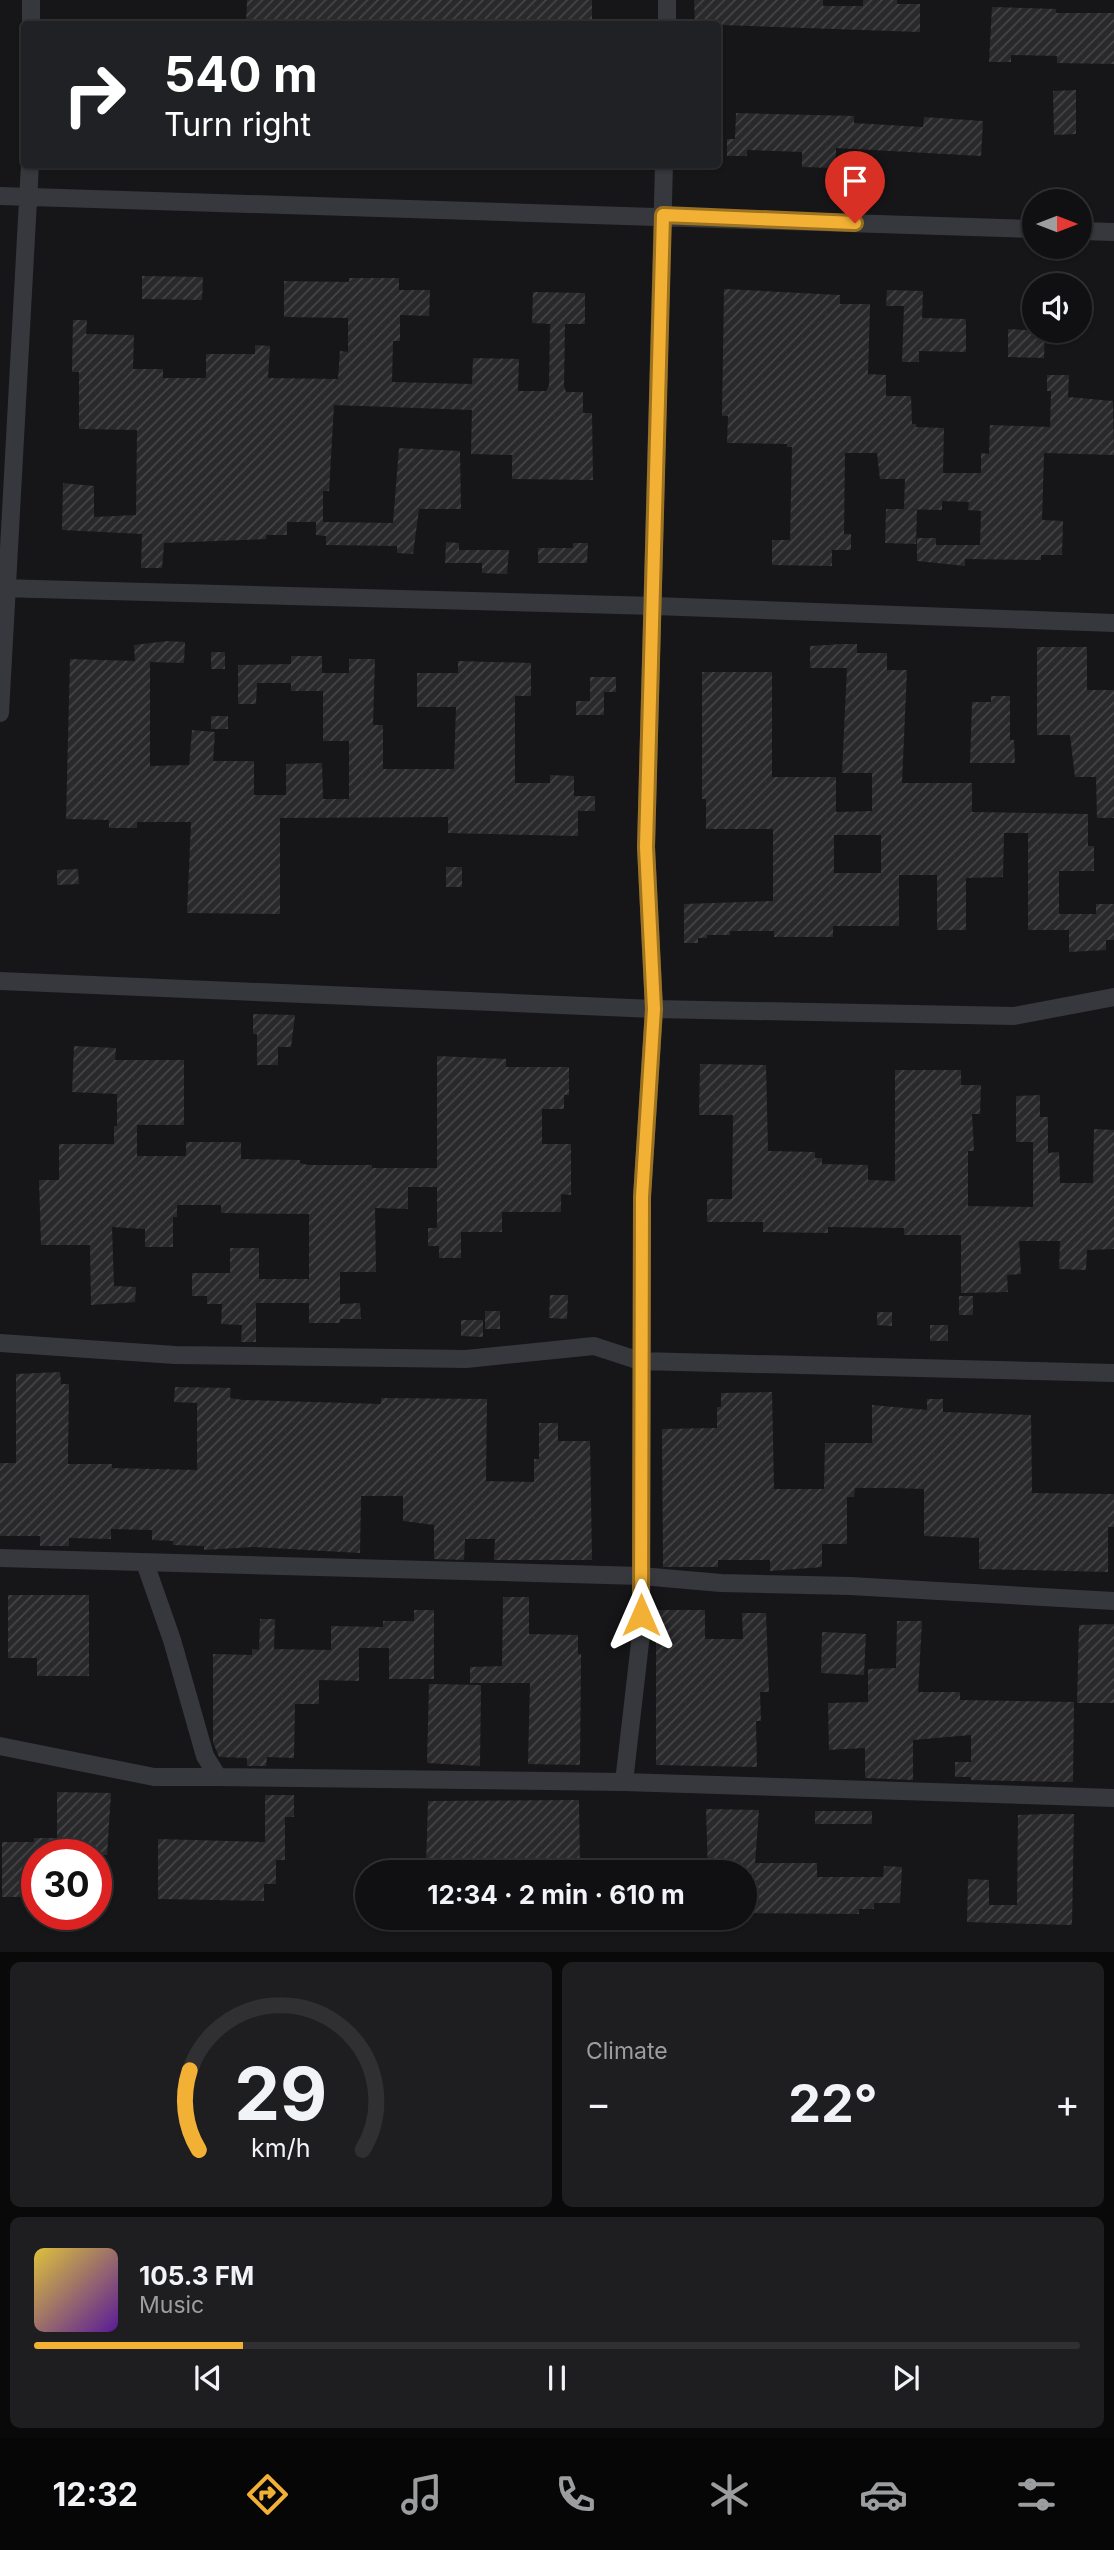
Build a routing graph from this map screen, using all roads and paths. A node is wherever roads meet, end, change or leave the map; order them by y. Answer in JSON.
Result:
{"nodes":[{"id":1,"x":31,"y":0,"type":"edge"},
{"id":2,"x":667,"y":0,"type":"edge"},
{"id":3,"x":31,"y":21,"type":"edge"},
{"id":4,"x":667,"y":21,"type":"edge"},
{"id":5,"x":30,"y":168,"type":"edge"},
{"id":6,"x":664,"y":168,"type":"edge"},
{"id":7,"x":0,"y":195,"type":"edge"},
{"id":8,"x":30,"y":197,"type":"junction"},
{"id":9,"x":663,"y":215,"type":"junction"},
{"id":10,"x":1022,"y":229,"type":"edge"},
{"id":11,"x":1092,"y":231,"type":"edge"},
{"id":12,"x":1114,"y":232,"type":"edge"},
{"id":13,"x":3,"y":588,"type":"edge"},
{"id":14,"x":655,"y":606,"type":"junction"},
{"id":15,"x":1114,"y":622,"type":"edge"},
{"id":16,"x":0,"y":713,"type":"edge"},
{"id":17,"x":0,"y":981,"type":"edge"},
{"id":18,"x":1114,"y":997,"type":"edge"},
{"id":19,"x":654,"y":1009,"type":"junction"},
{"id":20,"x":0,"y":1343,"type":"edge"},
{"id":21,"x":640,"y":1361,"type":"junction"},
{"id":22,"x":1114,"y":1373,"type":"edge"},
{"id":23,"x":0,"y":1558,"type":"edge"},
{"id":24,"x":145,"y":1563,"type":"junction"},
{"id":25,"x":641,"y":1576,"type":"junction"},
{"id":26,"x":1114,"y":1601,"type":"edge"},
{"id":27,"x":0,"y":1746,"type":"edge"},
{"id":28,"x":218,"y":1777,"type":"junction"},
{"id":29,"x":624,"y":1782,"type":"junction"},
{"id":30,"x":1114,"y":1798,"type":"edge"}],
"edges":[{"from":1,"to":3,"type":"street"},
{"from":2,"to":4,"type":"street"},
{"from":5,"to":8,"type":"street"},
{"from":6,"to":9,"type":"street"},
{"from":7,"to":8,"type":"street"},
{"from":8,"to":9,"type":"street"},
{"from":8,"to":13,"type":"street"},
{"from":9,"to":10,"type":"street"},
{"from":9,"to":14,"type":"street"},
{"from":11,"to":12,"type":"street"},
{"from":13,"to":14,"type":"street"},
{"from":13,"to":16,"type":"street"},
{"from":14,"to":15,"type":"street"},
{"from":14,"to":19,"type":"street"},
{"from":17,"to":19,"type":"street"},
{"from":18,"to":19,"type":"street"},
{"from":19,"to":21,"type":"street"},
{"from":20,"to":21,"type":"street"},
{"from":21,"to":22,"type":"street"},
{"from":21,"to":25,"type":"street"},
{"from":23,"to":24,"type":"street"},
{"from":24,"to":25,"type":"street"},
{"from":24,"to":28,"type":"street"},
{"from":25,"to":26,"type":"street"},
{"from":25,"to":29,"type":"street"},
{"from":27,"to":28,"type":"street"},
{"from":28,"to":29,"type":"street"},
{"from":29,"to":30,"type":"street"}]}
